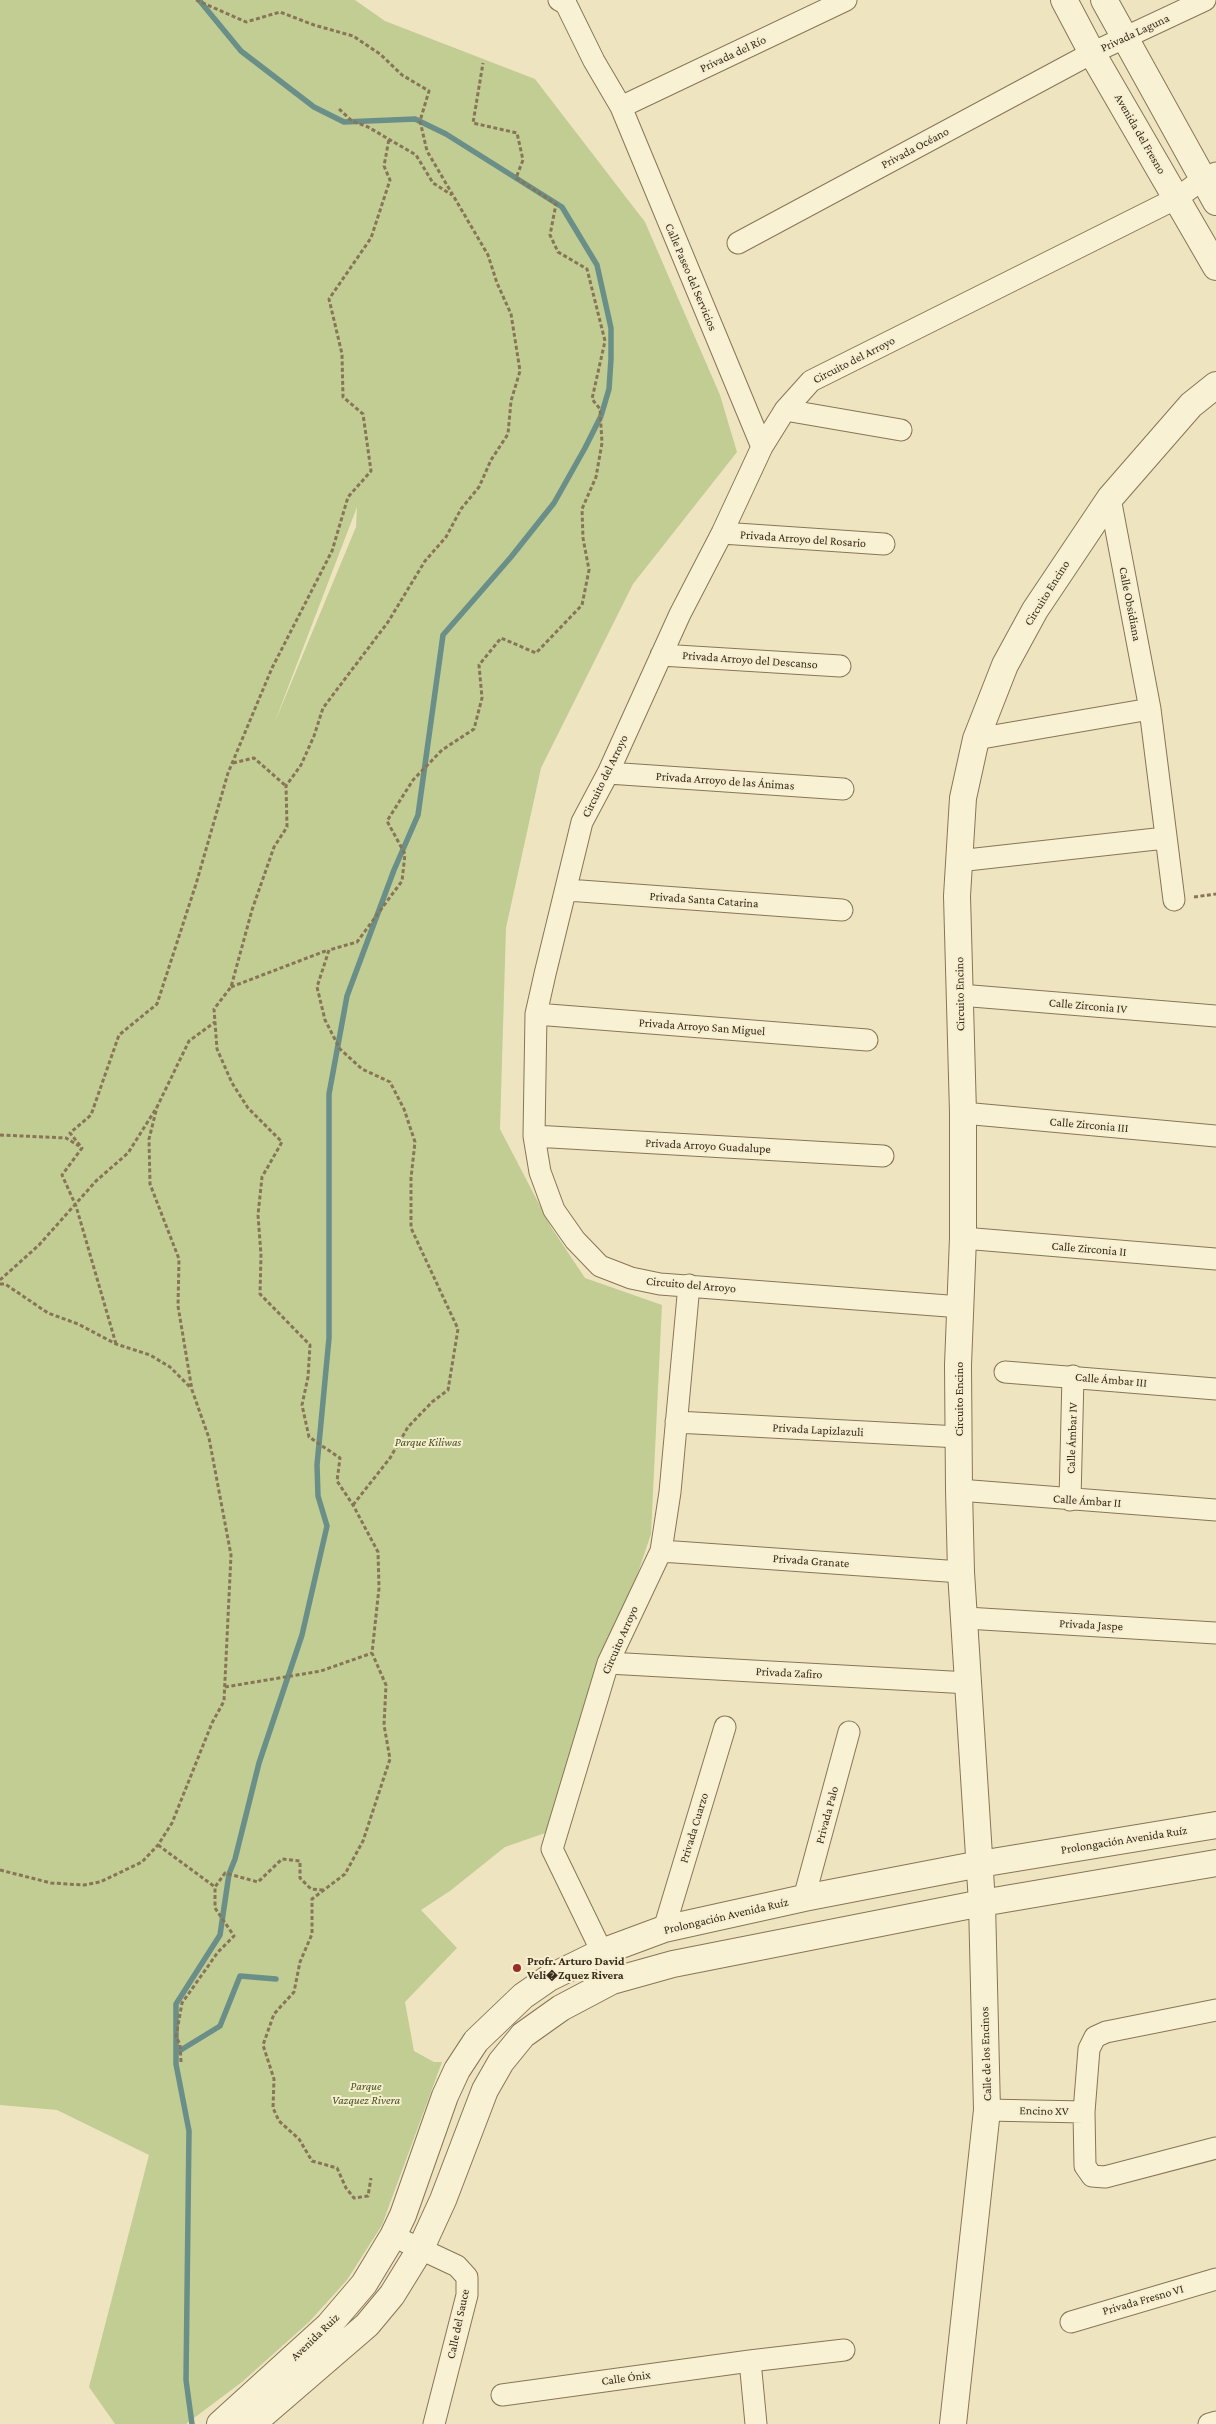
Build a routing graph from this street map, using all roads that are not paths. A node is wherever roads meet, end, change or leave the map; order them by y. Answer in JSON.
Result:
{"nodes":[{"id":1,"x":559,"y":0,"type":"edge"},
{"id":2,"x":846,"y":0,"type":"edge"},
{"id":3,"x":1064,"y":0,"type":"edge"},
{"id":4,"x":1104,"y":0,"type":"edge"},
{"id":5,"x":1205,"y":0,"type":"edge"},
{"id":6,"x":1123,"y":38,"type":"junction"},
{"id":7,"x":1092,"y":53,"type":"junction"},
{"id":8,"x":620,"y":107,"type":"junction"},
{"id":9,"x":1209,"y":176,"type":"edge"},
{"id":10,"x":1177,"y":198,"type":"junction"},
{"id":11,"x":1216,"y":202,"type":"edge"},
{"id":12,"x":738,"y":243,"type":"dead end"},
{"id":13,"x":1216,"y":267,"type":"edge"},
{"id":14,"x":1216,"y":385,"type":"edge"},
{"id":15,"x":785,"y":410,"type":"junction"},
{"id":16,"x":901,"y":430,"type":"dead end"},
{"id":17,"x":762,"y":447,"type":"junction"},
{"id":18,"x":1110,"y":498,"type":"junction"},
{"id":19,"x":722,"y":533,"type":"junction"},
{"id":20,"x":884,"y":544,"type":"dead end"},
{"id":21,"x":661,"y":654,"type":"junction"},
{"id":22,"x":840,"y":666,"type":"dead end"},
{"id":23,"x":1150,"y":709,"type":"junction"},
{"id":24,"x":976,"y":739,"type":"junction"},
{"id":25,"x":608,"y":773,"type":"junction"},
{"id":26,"x":843,"y":789,"type":"dead end"},
{"id":27,"x":1165,"y":838,"type":"junction"},
{"id":28,"x":958,"y":861,"type":"junction"},
{"id":29,"x":567,"y":890,"type":"junction"},
{"id":30,"x":1174,"y":900,"type":"dead end"},
{"id":31,"x":842,"y":910,"type":"dead end"},
{"id":32,"x":960,"y":995,"type":"junction"},
{"id":33,"x":536,"y":1014,"type":"junction"},
{"id":34,"x":1216,"y":1016,"type":"edge"},
{"id":35,"x":867,"y":1040,"type":"dead end"},
{"id":36,"x":963,"y":1113,"type":"junction"},
{"id":37,"x":534,"y":1136,"type":"junction"},
{"id":38,"x":1216,"y":1136,"type":"edge"},
{"id":39,"x":883,"y":1156,"type":"dead end"},
{"id":40,"x":963,"y":1238,"type":"junction"},
{"id":41,"x":1216,"y":1259,"type":"edge"},
{"id":42,"x":689,"y":1285,"type":"junction"},
{"id":43,"x":961,"y":1307,"type":"junction"},
{"id":44,"x":1005,"y":1372,"type":"dead end"},
{"id":45,"x":1074,"y":1376,"type":"junction"},
{"id":46,"x":1216,"y":1389,"type":"edge"},
{"id":47,"x":676,"y":1422,"type":"junction"},
{"id":48,"x":959,"y":1437,"type":"junction"},
{"id":49,"x":959,"y":1490,"type":"junction"},
{"id":50,"x":1070,"y":1500,"type":"junction"},
{"id":51,"x":1216,"y":1510,"type":"edge"},
{"id":52,"x":661,"y":1551,"type":"junction"},
{"id":53,"x":962,"y":1572,"type":"junction"},
{"id":54,"x":966,"y":1618,"type":"junction"},
{"id":55,"x":1216,"y":1633,"type":"edge"},
{"id":56,"x":608,"y":1663,"type":"junction"},
{"id":57,"x":969,"y":1683,"type":"junction"},
{"id":58,"x":724,"y":1727,"type":"dead end"},
{"id":59,"x":849,"y":1732,"type":"dead end"},
{"id":60,"x":1216,"y":1825,"type":"edge"},
{"id":61,"x":1216,"y":1863,"type":"edge"},
{"id":62,"x":980,"y":1864,"type":"junction"},
{"id":63,"x":804,"y":1898,"type":"junction"},
{"id":64,"x":982,"y":1903,"type":"junction"},
{"id":65,"x":664,"y":1930,"type":"junction"},
{"id":66,"x":602,"y":1952,"type":"junction"},
{"id":67,"x":612,"y":1981,"type":"junction"},
{"id":68,"x":1216,"y":2010,"type":"edge"},
{"id":69,"x":988,"y":2110,"type":"junction"},
{"id":70,"x":1084,"y":2112,"type":"junction"},
{"id":71,"x":1216,"y":2148,"type":"edge"},
{"id":72,"x":393,"y":2236,"type":"junction"},
{"id":73,"x":421,"y":2248,"type":"junction"},
{"id":74,"x":1216,"y":2279,"type":"edge"},
{"id":75,"x":1071,"y":2322,"type":"dead end"},
{"id":76,"x":844,"y":2350,"type":"dead end"},
{"id":77,"x":750,"y":2361,"type":"junction"},
{"id":78,"x":502,"y":2395,"type":"dead end"},
{"id":79,"x":1216,"y":2422,"type":"edge"},
{"id":80,"x":220,"y":2424,"type":"edge"},
{"id":81,"x":252,"y":2424,"type":"edge"},
{"id":82,"x":434,"y":2424,"type":"edge"},
{"id":83,"x":756,"y":2424,"type":"edge"},
{"id":84,"x":954,"y":2424,"type":"edge"},
{"id":85,"x":1209,"y":2424,"type":"edge"}],
"edges":[{"from":1,"to":8,"type":"street","name":"Calle Paseo del Servicios"},
{"from":2,"to":8,"type":"street","name":"Privada del Río"},
{"from":3,"to":7,"type":"street","name":"Avenida del Fresno"},
{"from":4,"to":6,"type":"street"},
{"from":5,"to":6,"type":"street","name":"Privada Laguna"},
{"from":6,"to":7,"type":"street","name":"Privada Laguna"},
{"from":6,"to":9,"type":"street"},
{"from":7,"to":10,"type":"street","name":"Avenida del Fresno"},
{"from":7,"to":12,"type":"street","name":"Privada Océano"},
{"from":8,"to":17,"type":"street","name":"Calle Paseo del Servicios"},
{"from":9,"to":10,"type":"street","name":"Circuito del Arroyo"},
{"from":9,"to":11,"type":"street"},
{"from":10,"to":13,"type":"street","name":"Avenida del Fresno"},
{"from":10,"to":15,"type":"street","name":"Circuito del Arroyo"},
{"from":14,"to":18,"type":"street","name":"Circuito Encino"},
{"from":15,"to":16,"type":"street"},
{"from":15,"to":17,"type":"street","name":"Circuito del Arroyo"},
{"from":17,"to":19,"type":"street","name":"Circuito del Arroyo"},
{"from":18,"to":23,"type":"street","name":"Calle Obsidiana"},
{"from":18,"to":24,"type":"street","name":"Circuito Encino"},
{"from":19,"to":20,"type":"street","name":"Privada Arroyo del Rosario"},
{"from":19,"to":21,"type":"street","name":"Circuito del Arroyo"},
{"from":21,"to":22,"type":"street","name":"Privada Arroyo del Descanso"},
{"from":21,"to":25,"type":"street","name":"Circuito del Arroyo"},
{"from":23,"to":24,"type":"street"},
{"from":23,"to":27,"type":"street","name":"Calle Obsidiana"},
{"from":24,"to":28,"type":"street","name":"Circuito Encino"},
{"from":25,"to":26,"type":"street","name":"Privada Arroyo de las Ánimas"},
{"from":25,"to":29,"type":"street","name":"Circuito del Arroyo"},
{"from":27,"to":28,"type":"street"},
{"from":27,"to":30,"type":"street","name":"Calle Obsidiana"},
{"from":28,"to":32,"type":"street","name":"Circuito Encino"},
{"from":29,"to":31,"type":"street","name":"Privada Santa Catarina"},
{"from":29,"to":33,"type":"street","name":"Circuito del Arroyo"},
{"from":32,"to":34,"type":"street","name":"Calle Zirconia IV"},
{"from":32,"to":36,"type":"street","name":"Circuito Encino"},
{"from":33,"to":35,"type":"street","name":"Privada Arroyo San Miguel"},
{"from":33,"to":37,"type":"street","name":"Circuito del Arroyo"},
{"from":36,"to":38,"type":"street","name":"Calle Zirconia III"},
{"from":36,"to":40,"type":"street","name":"Circuito Encino"},
{"from":37,"to":39,"type":"street","name":"Privada Arroyo Guadalupe"},
{"from":37,"to":42,"type":"street","name":"Circuito del Arroyo"},
{"from":40,"to":41,"type":"street","name":"Calle Zirconia II"},
{"from":40,"to":43,"type":"street","name":"Circuito Encino"},
{"from":42,"to":43,"type":"street","name":"Circuito del Arroyo"},
{"from":42,"to":47,"type":"street","name":"Circuito Arroyo"},
{"from":43,"to":48,"type":"street","name":"Circuito Encino"},
{"from":44,"to":45,"type":"street","name":"Calle Ámbar III"},
{"from":45,"to":46,"type":"street","name":"Calle Ámbar III"},
{"from":45,"to":50,"type":"street","name":"Calle Ámbar IV"},
{"from":47,"to":48,"type":"street","name":"Privada Lapizlazuli"},
{"from":47,"to":52,"type":"street","name":"Circuito Arroyo"},
{"from":48,"to":49,"type":"street","name":"Circuito Encino"},
{"from":49,"to":50,"type":"street","name":"Calle Ámbar II"},
{"from":49,"to":53,"type":"street","name":"Circuito Encino"},
{"from":50,"to":51,"type":"street","name":"Calle Ámbar II"},
{"from":52,"to":53,"type":"street","name":"Privada Granate"},
{"from":52,"to":56,"type":"street","name":"Circuito Arroyo"},
{"from":53,"to":54,"type":"street","name":"Circuito Encino"},
{"from":54,"to":55,"type":"street","name":"Privada Jaspe"},
{"from":54,"to":57,"type":"street","name":"Circuito Encino"},
{"from":56,"to":57,"type":"street","name":"Privada Zafiro"},
{"from":56,"to":66,"type":"street","name":"Circuito Arroyo"},
{"from":57,"to":62,"type":"street","name":"Calle de los Encinos"},
{"from":58,"to":65,"type":"street","name":"Privada Cuarzo"},
{"from":59,"to":63,"type":"street","name":"Privada Palo"},
{"from":60,"to":62,"type":"street","name":"Prolongación Avenida Ruíz"},
{"from":61,"to":64,"type":"street"},
{"from":62,"to":63,"type":"street","name":"Prolongación Avenida Ruíz"},
{"from":62,"to":64,"type":"street","name":"Calle de los Encinos"},
{"from":63,"to":65,"type":"street","name":"Prolongación Avenida Ruíz"},
{"from":64,"to":67,"type":"street"},
{"from":64,"to":69,"type":"street","name":"Calle de los Encinos"},
{"from":65,"to":66,"type":"street","name":"Prolongación Avenida Ruíz"},
{"from":66,"to":67,"type":"street","name":"Circuito Arroyo"},
{"from":66,"to":72,"type":"street","name":"Prolongación Avenida Ruíz"},
{"from":67,"to":73,"type":"street"},
{"from":68,"to":70,"type":"street","name":"Encino XV"},
{"from":69,"to":70,"type":"street","name":"Encino XV"},
{"from":69,"to":84,"type":"street","name":"Calle de los Encinos"},
{"from":70,"to":71,"type":"street"},
{"from":72,"to":73,"type":"street","name":"Calle del Sauce"},
{"from":72,"to":80,"type":"street","name":"Avenida Ruiz"},
{"from":73,"to":81,"type":"street","name":"Avenida Ruiz"},
{"from":73,"to":82,"type":"street","name":"Calle del Sauce"},
{"from":74,"to":75,"type":"street","name":"Privada Fresno VI"},
{"from":76,"to":77,"type":"street","name":"Calle Ónix"},
{"from":77,"to":78,"type":"street","name":"Calle Ónix"},
{"from":77,"to":83,"type":"street"},
{"from":79,"to":85,"type":"street"}]}
